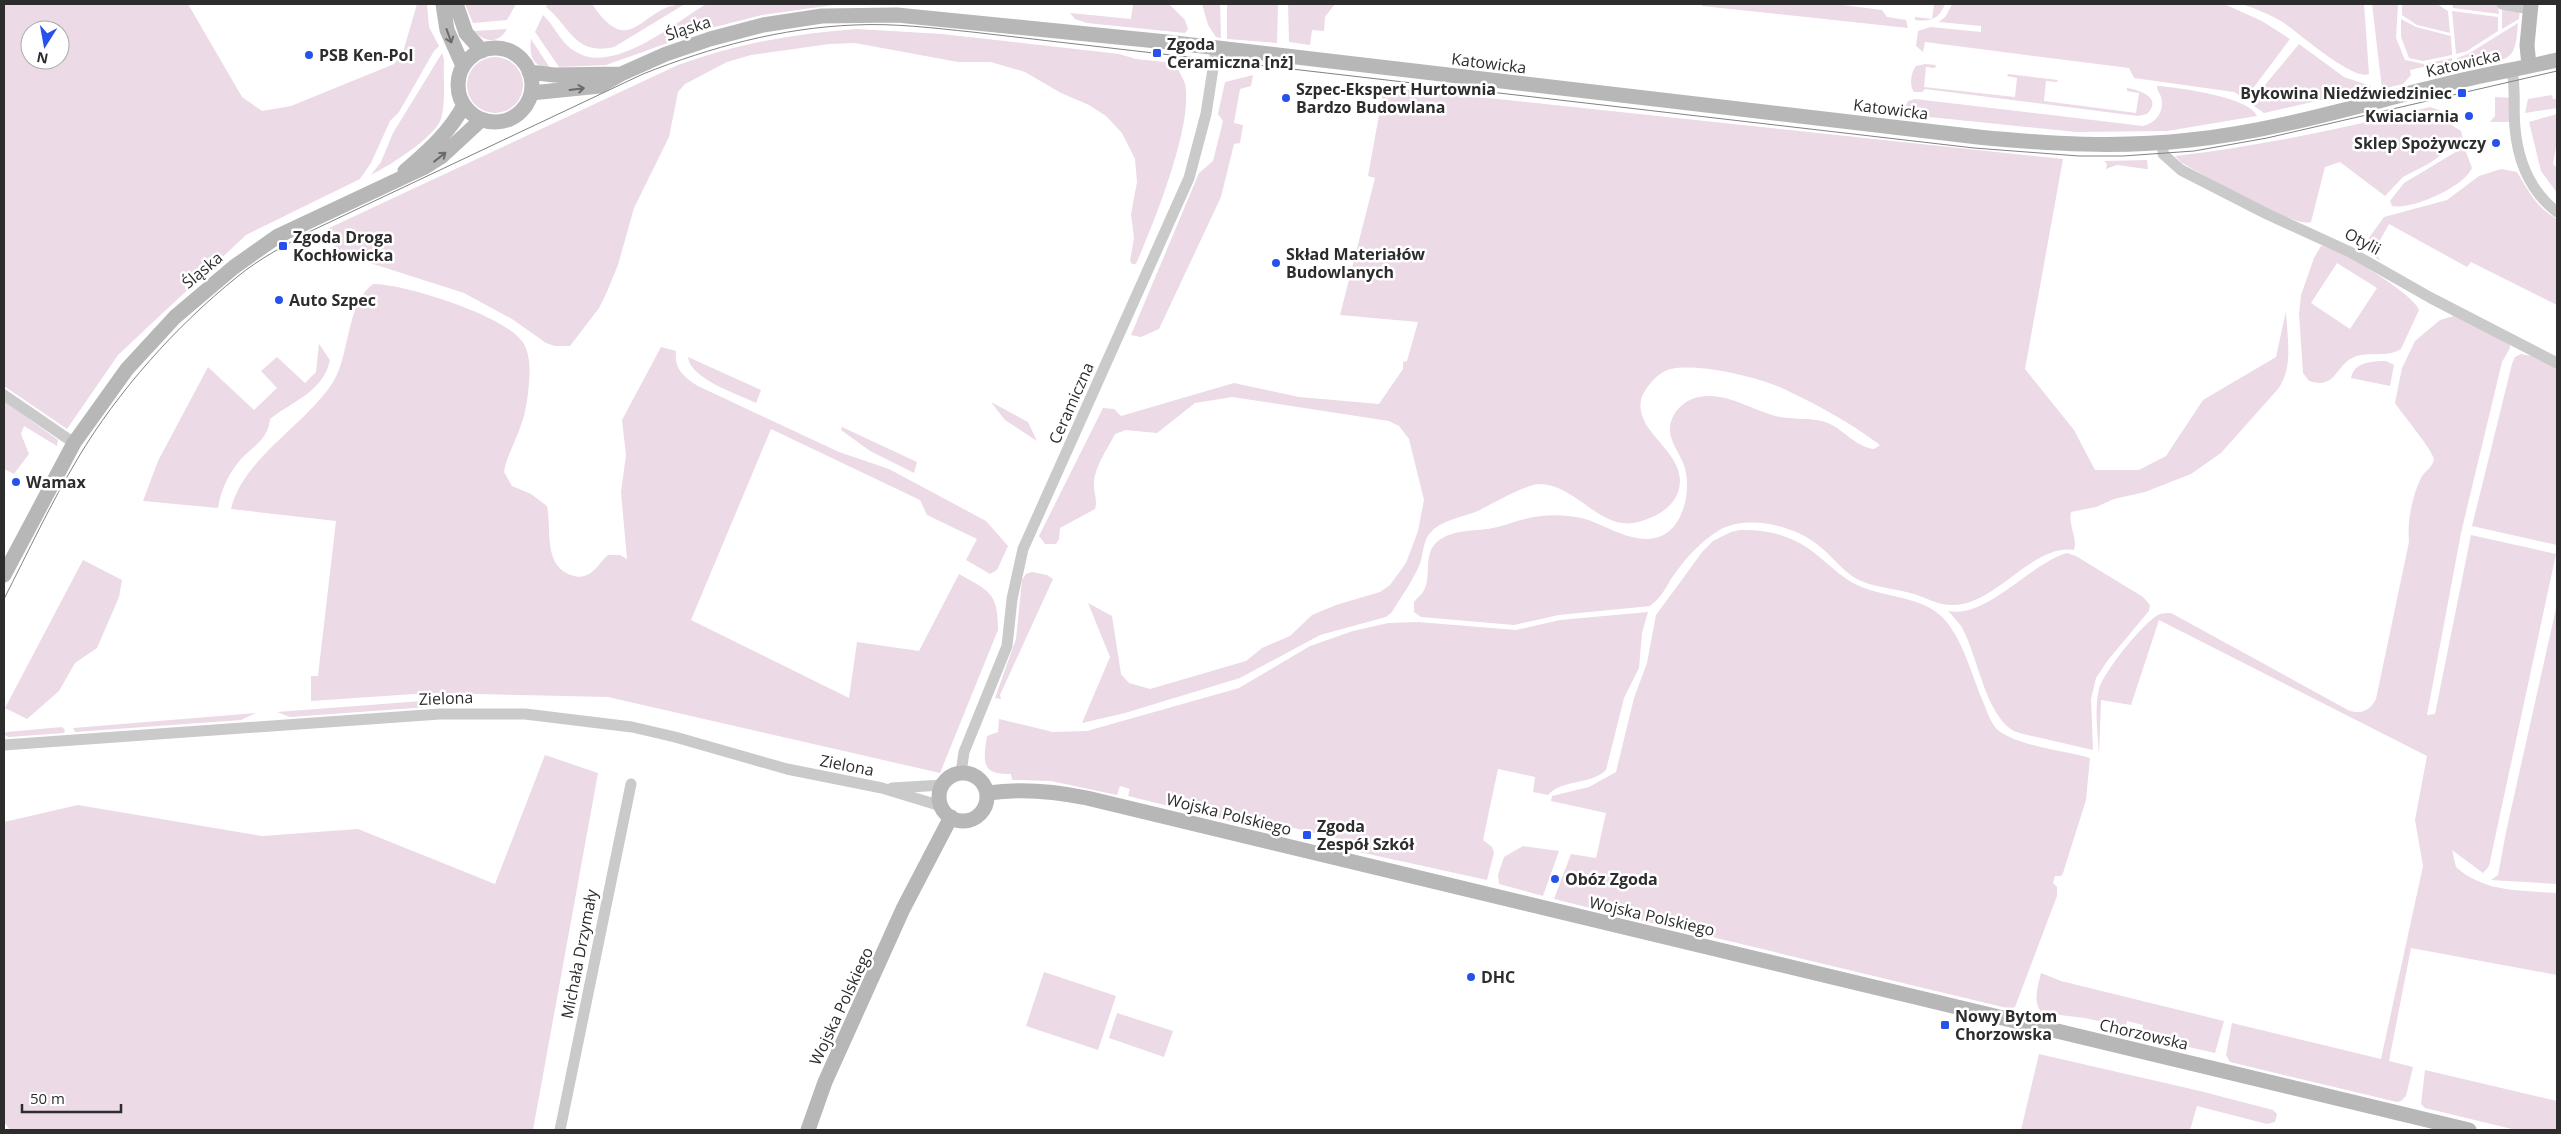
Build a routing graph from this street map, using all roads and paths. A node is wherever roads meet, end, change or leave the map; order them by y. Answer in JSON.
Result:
{"nodes":[{"id":1,"x":443,"y":4,"type":"edge"},
{"id":2,"x":456,"y":4,"type":"edge"},
{"id":3,"x":2502,"y":4,"type":"edge"},
{"id":4,"x":2531,"y":6,"type":"edge"},
{"id":5,"x":1216,"y":49,"type":"junction"},
{"id":6,"x":482,"y":51,"type":"junction"},
{"id":7,"x":2557,"y":60,"type":"edge"},
{"id":8,"x":463,"y":66,"type":"junction"},
{"id":9,"x":2529,"y":66,"type":"junction"},
{"id":10,"x":2512,"y":70,"type":"junction"},
{"id":11,"x":529,"y":72,"type":"junction"},
{"id":12,"x":621,"y":74,"type":"junction"},
{"id":13,"x":531,"y":93,"type":"junction"},
{"id":14,"x":464,"y":105,"type":"junction"},
{"id":15,"x":481,"y":120,"type":"junction"},
{"id":16,"x":2163,"y":143,"type":"junction"},
{"id":17,"x":397,"y":179,"type":"junction"},
{"id":18,"x":2557,"y":212,"type":"edge"},
{"id":19,"x":2557,"y":362,"type":"edge"},
{"id":20,"x":4,"y":395,"type":"edge"},
{"id":21,"x":74,"y":443,"type":"junction"},
{"id":22,"x":4,"y":575,"type":"edge"},
{"id":23,"x":4,"y":745,"type":"edge"},
{"id":24,"x":961,"y":773,"type":"junction"},
{"id":25,"x":631,"y":784,"type":"dead end"},
{"id":26,"x":943,"y":785,"type":"junction"},
{"id":27,"x":882,"y":788,"type":"junction"},
{"id":28,"x":988,"y":793,"type":"junction"},
{"id":29,"x":941,"y":806,"type":"junction"},
{"id":30,"x":951,"y":817,"type":"junction"},
{"id":31,"x":1811,"y":972,"type":"joint"},
{"id":32,"x":560,"y":1130,"type":"edge"},
{"id":33,"x":808,"y":1130,"type":"edge"},
{"id":34,"x":2469,"y":1130,"type":"edge"}],
"edges":[{"from":1,"to":8,"type":"street","one_way":true},
{"from":2,"to":6,"type":"street"},
{"from":3,"to":4,"type":"street"},
{"from":4,"to":9,"type":"street"},
{"from":5,"to":12,"type":"street","name":"Śląska"},
{"from":5,"to":16,"type":"street","name":"Katowicka"},
{"from":5,"to":24,"type":"street","name":"Ceramiczna"},
{"from":6,"to":8,"type":"street"},
{"from":6,"to":11,"type":"street"},
{"from":7,"to":9,"type":"street","name":"Katowicka"},
{"from":8,"to":14,"type":"street"},
{"from":9,"to":10,"type":"street","name":"Katowicka"},
{"from":10,"to":16,"type":"street","name":"Katowicka"},
{"from":10,"to":18,"type":"street"},
{"from":11,"to":12,"type":"street","name":"Śląska"},
{"from":11,"to":13,"type":"street"},
{"from":13,"to":12,"type":"street","name":"Śląska","one_way":true},
{"from":13,"to":15,"type":"street"},
{"from":14,"to":15,"type":"street"},
{"from":14,"to":17,"type":"street","name":"Śląska"},
{"from":17,"to":15,"type":"street","name":"Śląska","one_way":true},
{"from":16,"to":19,"type":"street","name":"Otylii"},
{"from":17,"to":21,"type":"street","name":"Śląska"},
{"from":20,"to":21,"type":"street"},
{"from":21,"to":22,"type":"street","name":"Śląska"},
{"from":23,"to":27,"type":"street","name":"Zielona"},
{"from":24,"to":26,"type":"street"},
{"from":24,"to":28,"type":"street"},
{"from":25,"to":32,"type":"street","name":"Michała Drzymały"},
{"from":26,"to":27,"type":"street","name":"Zielona"},
{"from":26,"to":29,"type":"street"},
{"from":27,"to":29,"type":"street","name":"Zielona"},
{"from":28,"to":30,"type":"street"},
{"from":28,"to":31,"type":"street","name":"Wojska Polskiego"},
{"from":29,"to":30,"type":"street"},
{"from":30,"to":33,"type":"street","name":"Wojska Polskiego"},
{"from":31,"to":34,"type":"street","name":"Chorzowska"}]}
